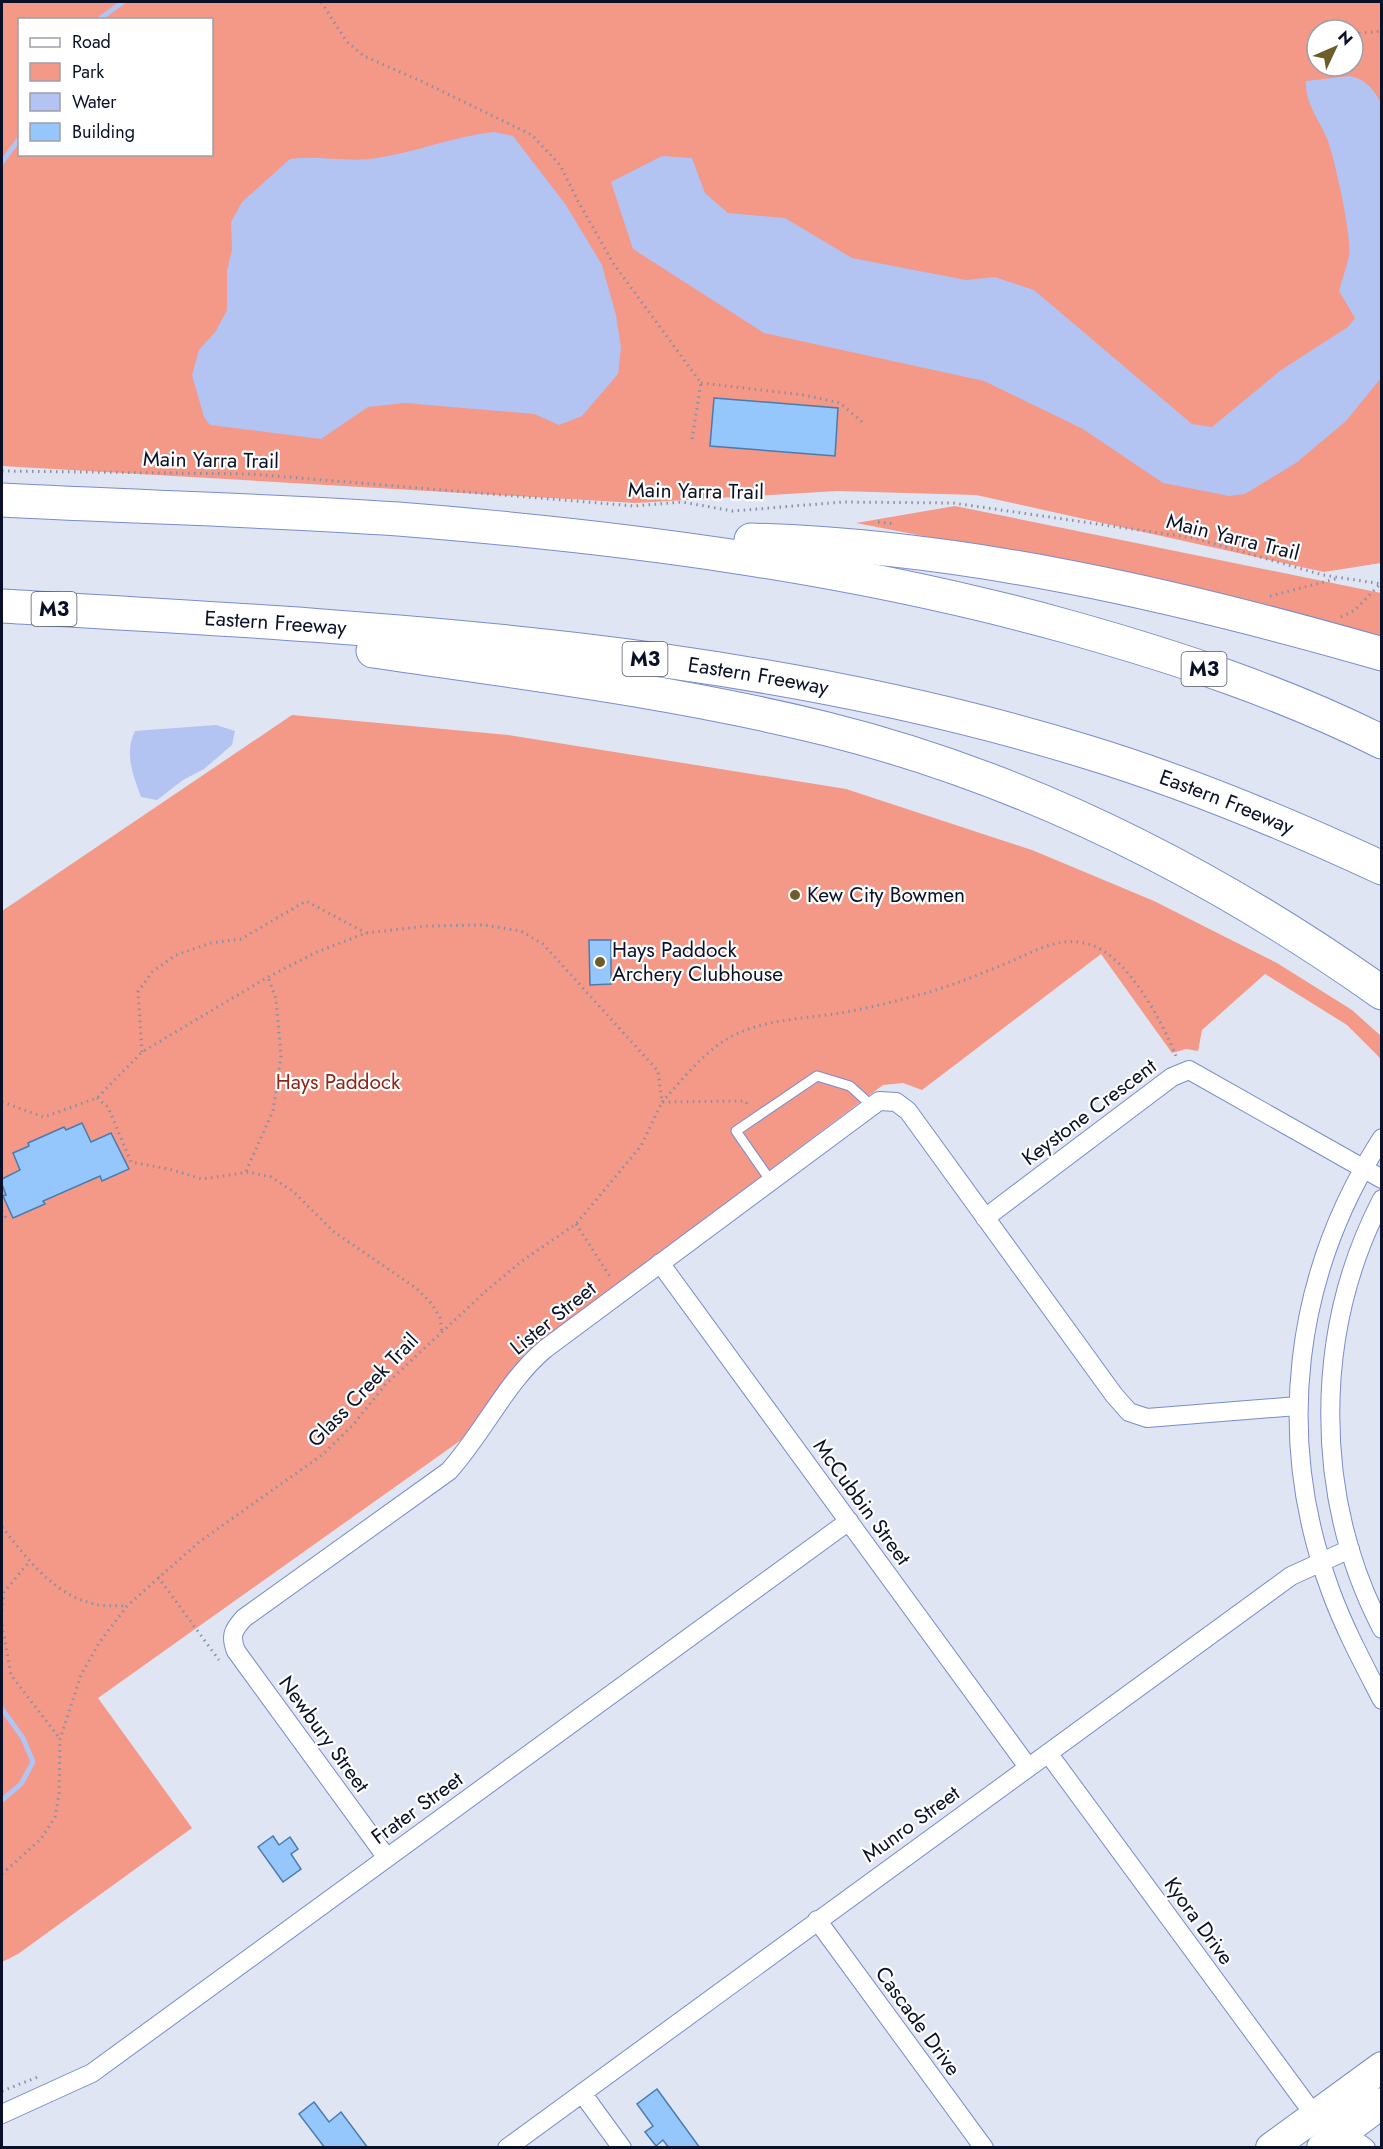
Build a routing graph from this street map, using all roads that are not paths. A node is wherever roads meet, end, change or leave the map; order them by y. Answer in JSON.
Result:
{"nodes":[{"id":1,"x":2,"y":500,"type":"edge"},
{"id":2,"x":578,"y":536,"type":"junction"},
{"id":3,"x":2,"y":606,"type":"edge"},
{"id":4,"x":106,"y":612,"type":"junction"},
{"id":5,"x":1382,"y":654,"type":"edge"},
{"id":6,"x":1382,"y":741,"type":"edge"},
{"id":7,"x":1382,"y":868,"type":"edge"},
{"id":8,"x":1382,"y":993,"type":"edge"},
{"id":9,"x":871,"y":1105,"type":"junction"},
{"id":10,"x":1382,"y":1138,"type":"edge"},
{"id":11,"x":1362,"y":1168,"type":"junction"},
{"id":12,"x":1382,"y":1179,"type":"edge"},
{"id":13,"x":770,"y":1180,"type":"junction"},
{"id":14,"x":1382,"y":1199,"type":"edge"},
{"id":15,"x":985,"y":1218,"type":"junction"},
{"id":16,"x":660,"y":1263,"type":"junction"},
{"id":17,"x":1298,"y":1406,"type":"junction"},
{"id":18,"x":849,"y":1521,"type":"junction"},
{"id":19,"x":1350,"y":1550,"type":"junction"},
{"id":20,"x":1321,"y":1561,"type":"junction"},
{"id":21,"x":1382,"y":1629,"type":"edge"},
{"id":22,"x":232,"y":1634,"type":"joint"},
{"id":23,"x":1382,"y":1700,"type":"edge"},
{"id":24,"x":1048,"y":1753,"type":"junction"},
{"id":25,"x":1028,"y":1767,"type":"junction"},
{"id":26,"x":387,"y":1858,"type":"junction"},
{"id":27,"x":817,"y":1920,"type":"junction"},
{"id":28,"x":1382,"y":2067,"type":"edge"},
{"id":29,"x":582,"y":2093,"type":"junction"},
{"id":30,"x":1382,"y":2103,"type":"edge"},
{"id":31,"x":2,"y":2114,"type":"edge"},
{"id":32,"x":1315,"y":2116,"type":"junction"},
{"id":33,"x":1344,"y":2142,"type":"edge"},
{"id":34,"x":507,"y":2148,"type":"edge"},
{"id":35,"x":622,"y":2148,"type":"edge"},
{"id":36,"x":984,"y":2148,"type":"edge"},
{"id":37,"x":1271,"y":2148,"type":"edge"}],
"edges":[{"from":1,"to":2,"type":"highway","number":"M3"},
{"from":2,"to":5,"type":"highway"},
{"from":2,"to":6,"type":"highway","number":"M3"},
{"from":3,"to":4,"type":"highway","name":"Eastern Freeway","number":"M3"},
{"from":4,"to":7,"type":"highway","name":"Eastern Freeway","number":"M3"},
{"from":4,"to":8,"type":"highway"},
{"from":9,"to":13,"type":"street","name":"Lister Street"},
{"from":9,"to":13,"type":"lane"},
{"from":9,"to":15,"type":"street"},
{"from":10,"to":11,"type":"street"},
{"from":11,"to":12,"type":"street","name":"Keystone Crescent"},
{"from":11,"to":15,"type":"street","name":"Keystone Crescent"},
{"from":11,"to":17,"type":"street"},
{"from":13,"to":16,"type":"street","name":"Lister Street"},
{"from":14,"to":19,"type":"street"},
{"from":15,"to":17,"type":"street"},
{"from":16,"to":18,"type":"street","name":"McCubbin Street"},
{"from":16,"to":22,"type":"street","name":"Lister Street"},
{"from":17,"to":20,"type":"street"},
{"from":18,"to":25,"type":"street","name":"McCubbin Street"},
{"from":18,"to":26,"type":"street","name":"Frater Street"},
{"from":19,"to":20,"type":"street","name":"Munro Street"},
{"from":19,"to":21,"type":"street"},
{"from":20,"to":23,"type":"street"},
{"from":20,"to":24,"type":"street","name":"Munro Street"},
{"from":22,"to":26,"type":"street","name":"Newbury Street"},
{"from":24,"to":25,"type":"street","name":"Munro Street"},
{"from":24,"to":32,"type":"street","name":"Kyora Drive"},
{"from":25,"to":27,"type":"street","name":"Munro Street"},
{"from":26,"to":31,"type":"street","name":"Frater Street"},
{"from":27,"to":29,"type":"street","name":"Munro Street"},
{"from":27,"to":36,"type":"street","name":"Cascade Drive"},
{"from":28,"to":32,"type":"main road"},
{"from":29,"to":34,"type":"street","name":"Munro Street"},
{"from":29,"to":35,"type":"street"},
{"from":30,"to":33,"type":"main road"},
{"from":32,"to":37,"type":"main road"}]}
